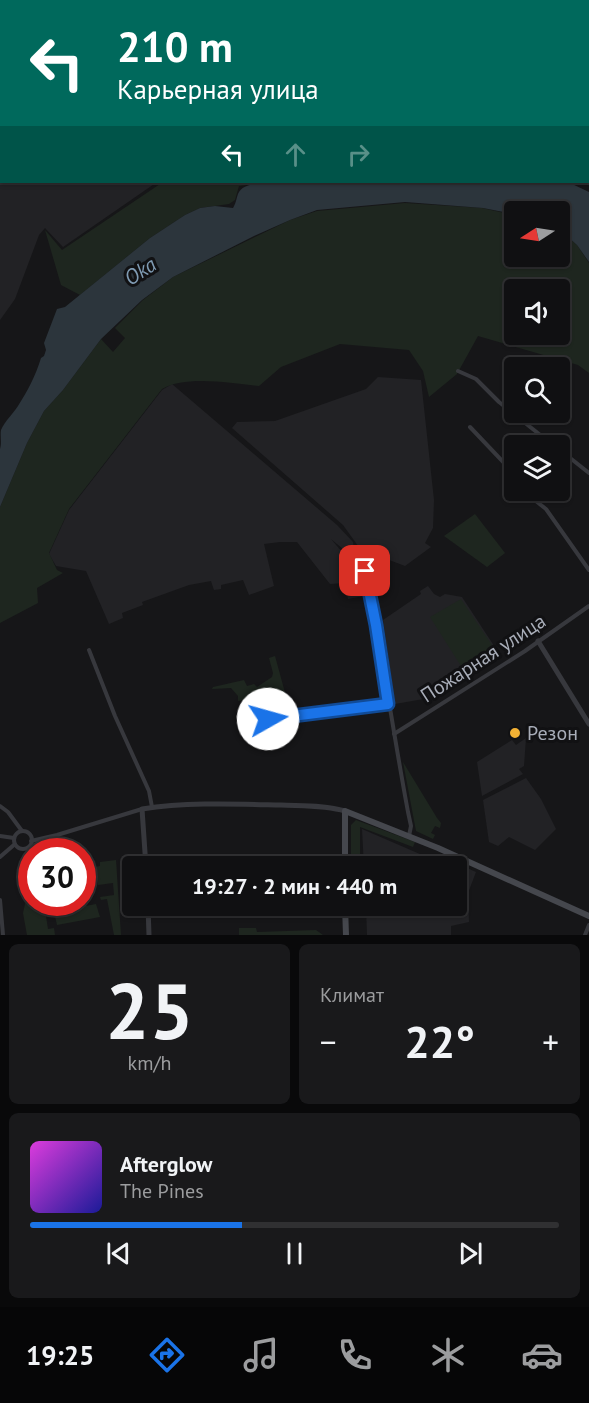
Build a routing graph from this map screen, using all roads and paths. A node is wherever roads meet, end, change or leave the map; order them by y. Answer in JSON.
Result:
{"nodes":[{"id":1,"x":458,"y":371,"type":"dead end"},
{"id":2,"x":470,"y":427,"type":"dead end"},
{"id":3,"x":540,"y":435,"type":"edge"},
{"id":4,"x":570,"y":458,"type":"edge"},
{"id":5,"x":504,"y":463,"type":"edge"},
{"id":6,"x":589,"y":473,"type":"edge"},
{"id":7,"x":536,"y":501,"type":"edge"},
{"id":8,"x":589,"y":570,"type":"edge"},
{"id":9,"x":365,"y":571,"type":"dead end"},
{"id":10,"x":589,"y":606,"type":"edge"},
{"id":11,"x":538,"y":641,"type":"junction"},
{"id":12,"x":89,"y":650,"type":"dead end"},
{"id":13,"x":388,"y":704,"type":"junction"},
{"id":14,"x":253,"y":721,"type":"dead end"},
{"id":15,"x":589,"y":724,"type":"edge"},
{"id":16,"x":394,"y":734,"type":"junction"},
{"id":17,"x":0,"y":806,"type":"edge"},
{"id":18,"x":152,"y":807,"type":"junction"},
{"id":19,"x":142,"y":809,"type":"junction"},
{"id":20,"x":345,"y":811,"type":"junction"},
{"id":21,"x":22,"y":831,"type":"junction"},
{"id":22,"x":0,"y":836,"type":"edge"},
{"id":23,"x":409,"y":836,"type":"junction"},
{"id":24,"x":30,"y":838,"type":"edge"},
{"id":25,"x":43,"y":838,"type":"edge"},
{"id":26,"x":14,"y":841,"type":"junction"},
{"id":27,"x":18,"y":844,"type":"edge"},
{"id":28,"x":145,"y":856,"type":"edge"},
{"id":29,"x":345,"y":856,"type":"edge"},
{"id":30,"x":0,"y":857,"type":"edge"},
{"id":31,"x":0,"y":900,"type":"edge"},
{"id":32,"x":148,"y":916,"type":"edge"},
{"id":33,"x":345,"y":916,"type":"edge"},
{"id":34,"x":589,"y":916,"type":"edge"},
{"id":35,"x":589,"y":925,"type":"edge"},
{"id":36,"x":3,"y":935,"type":"edge"},
{"id":37,"x":149,"y":935,"type":"edge"},
{"id":38,"x":346,"y":935,"type":"edge"},
{"id":39,"x":585,"y":935,"type":"edge"}],
"edges":[{"from":1,"to":3,"type":"street"},
{"from":2,"to":5,"type":"street"},
{"from":4,"to":6,"type":"street"},
{"from":7,"to":8,"type":"street"},
{"from":9,"to":13,"type":"street"},
{"from":10,"to":11,"type":"street","name":"Пожарная улица"},
{"from":11,"to":15,"type":"street"},
{"from":11,"to":16,"type":"street","name":"Пожарная улица"},
{"from":12,"to":18,"type":"street"},
{"from":13,"to":14,"type":"street"},
{"from":13,"to":16,"type":"street"},
{"from":16,"to":23,"type":"street"},
{"from":17,"to":21,"type":"street"},
{"from":18,"to":19,"type":"street"},
{"from":18,"to":20,"type":"street"},
{"from":19,"to":25,"type":"street"},
{"from":19,"to":28,"type":"street"},
{"from":20,"to":23,"type":"main road"},
{"from":20,"to":29,"type":"main road"},
{"from":21,"to":24,"type":"street"},
{"from":21,"to":26,"type":"street"},
{"from":22,"to":26,"type":"street"},
{"from":23,"to":34,"type":"main road"},
{"from":26,"to":27,"type":"street"},
{"from":26,"to":30,"type":"street"},
{"from":31,"to":36,"type":"street"},
{"from":32,"to":37,"type":"street"},
{"from":33,"to":38,"type":"main road"},
{"from":35,"to":39,"type":"street"}]}
